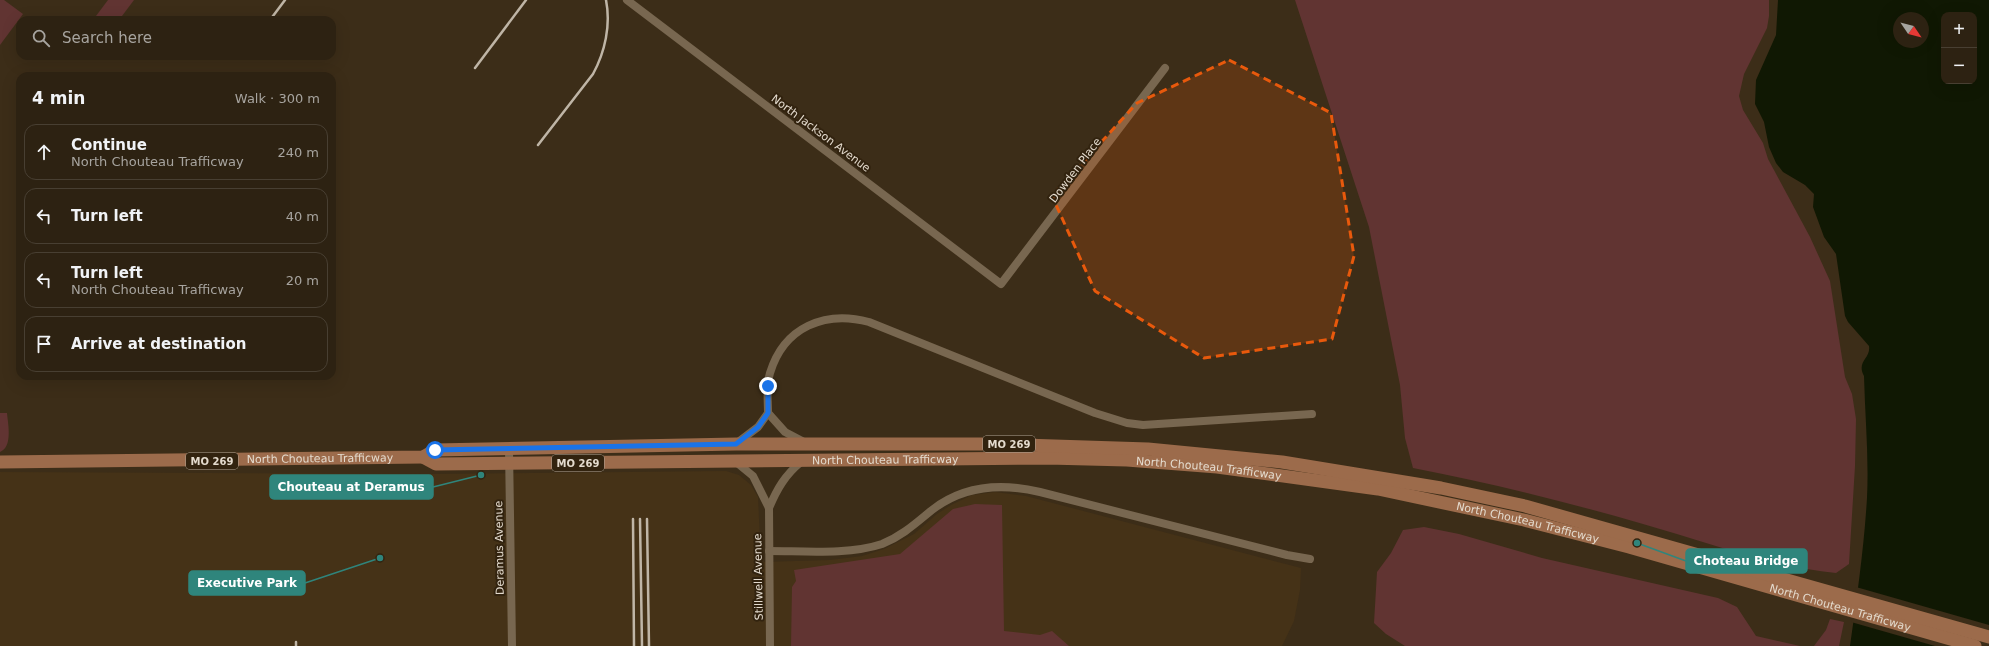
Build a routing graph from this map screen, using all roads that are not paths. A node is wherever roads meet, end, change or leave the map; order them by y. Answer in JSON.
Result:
{"nodes":[{"id":1,"x":627,"y":0,"type":"edge"},
{"id":2,"x":1165,"y":68,"type":"dead end"},
{"id":3,"x":1001,"y":284,"type":"joint"},
{"id":4,"x":768,"y":413,"type":"junction"},
{"id":5,"x":1312,"y":414,"type":"dead end"},
{"id":6,"x":736,"y":444,"type":"junction"},
{"id":7,"x":812,"y":445,"type":"junction"},
{"id":8,"x":509,"y":449,"type":"junction"},
{"id":9,"x":423,"y":457,"type":"junction"},
{"id":10,"x":0,"y":462,"type":"edge"},
{"id":11,"x":736,"y":462,"type":"junction"},
{"id":12,"x":801,"y":462,"type":"junction"},
{"id":13,"x":509,"y":464,"type":"junction"},
{"id":14,"x":1282,"y":468,"type":"junction"},
{"id":15,"x":769,"y":508,"type":"junction"},
{"id":16,"x":769,"y":551,"type":"junction"},
{"id":17,"x":1310,"y":559,"type":"dead end"},
{"id":18,"x":1989,"y":637,"type":"edge"},
{"id":19,"x":512,"y":646,"type":"edge"},
{"id":20,"x":770,"y":646,"type":"edge"},
{"id":21,"x":1975,"y":646,"type":"edge"}],
"edges":[{"from":1,"to":3,"type":"street","name":"North Jackson Avenue"},
{"from":2,"to":3,"type":"street","name":"Dowden Place"},
{"from":4,"to":5,"type":"street"},
{"from":4,"to":6,"type":"street"},
{"from":4,"to":7,"type":"street","name":"North Chouteau Trafficway"},
{"from":6,"to":7,"type":"main road","name":"North Chouteau Trafficway","number":"MO 269"},
{"from":6,"to":8,"type":"main road","name":"North Chouteau Trafficway","number":"MO 269"},
{"from":7,"to":14,"type":"main road","name":"North Chouteau Trafficway","number":"MO 269"},
{"from":8,"to":9,"type":"main road","name":"North Chouteau Trafficway","number":"MO 269"},
{"from":8,"to":13,"type":"street","name":"Deramus Avenue"},
{"from":9,"to":10,"type":"main road","name":"North Chouteau Trafficway","number":"MO 269"},
{"from":9,"to":13,"type":"main road","name":"North Chouteau Trafficway","number":"MO 269"},
{"from":11,"to":12,"type":"main road","name":"North Chouteau Trafficway","number":"MO 269"},
{"from":11,"to":13,"type":"main road","name":"North Chouteau Trafficway","number":"MO 269"},
{"from":11,"to":15,"type":"street","name":"Stillwell Avenue"},
{"from":12,"to":14,"type":"main road","name":"North Chouteau Trafficway","number":"MO 269"},
{"from":12,"to":15,"type":"street","name":"Stillwell Avenue"},
{"from":13,"to":19,"type":"street","name":"Deramus Avenue"},
{"from":14,"to":18,"type":"main road","name":"North Chouteau Trafficway","number":"MO 269"},
{"from":14,"to":21,"type":"main road","name":"North Chouteau Trafficway","number":"MO 269"},
{"from":15,"to":16,"type":"street","name":"Stillwell Avenue"},
{"from":16,"to":17,"type":"street"},
{"from":16,"to":20,"type":"street","name":"Stillwell Avenue"}]}
